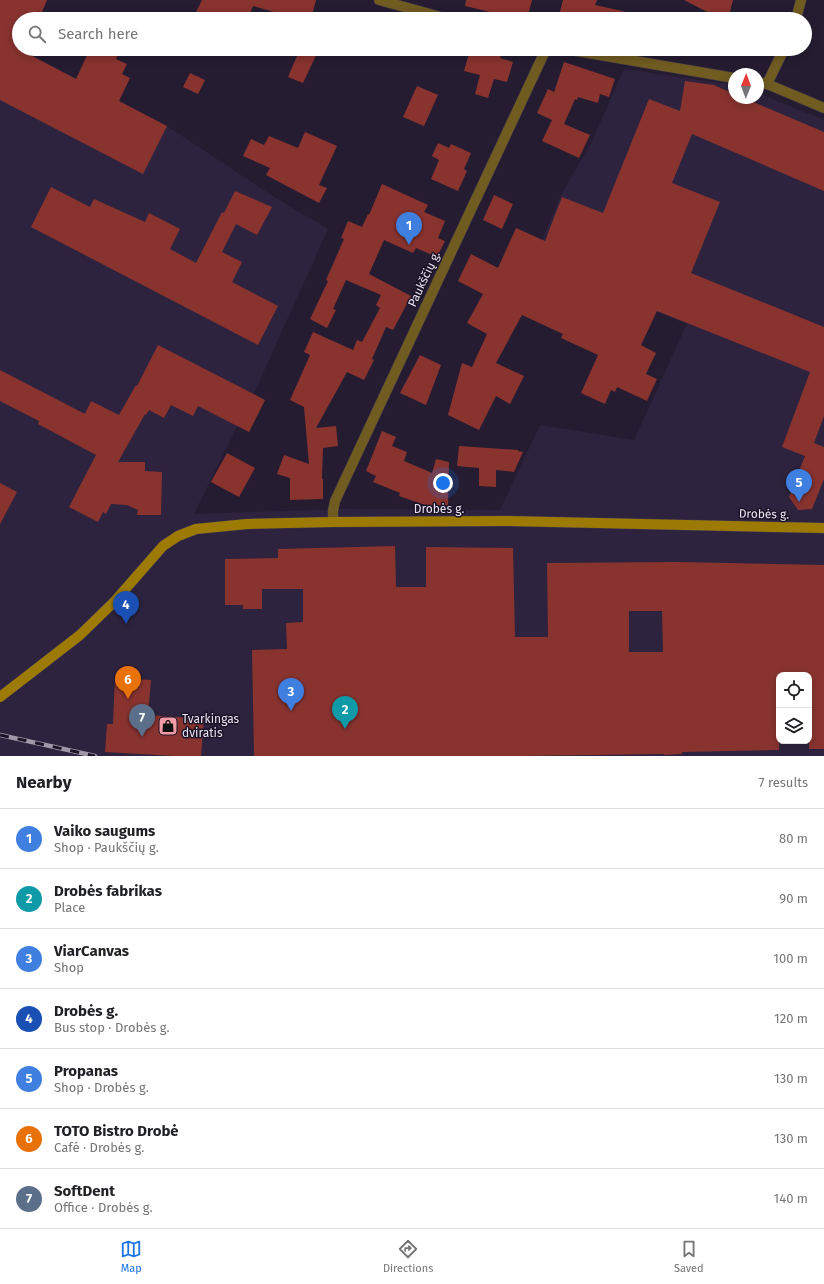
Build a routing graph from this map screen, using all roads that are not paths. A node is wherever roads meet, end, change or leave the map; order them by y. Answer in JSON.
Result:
{"nodes":[{"id":1,"x":379,"y":0,"type":"edge"},
{"id":2,"x":801,"y":0,"type":"edge"},
{"id":3,"x":423,"y":12,"type":"edge"},
{"id":4,"x":798,"y":12,"type":"edge"},
{"id":5,"x":543,"y":56,"type":"edge"},
{"id":6,"x":606,"y":56,"type":"edge"},
{"id":7,"x":780,"y":56,"type":"edge"},
{"id":8,"x":728,"y":77,"type":"edge"},
{"id":9,"x":764,"y":81,"type":"edge"},
{"id":10,"x":764,"y":83,"type":"edge"},
{"id":11,"x":824,"y":108,"type":"edge"},
{"id":12,"x":333,"y":522,"type":"junction"},
{"id":13,"x":824,"y":528,"type":"edge"},
{"id":14,"x":0,"y":698,"type":"edge"}],
"edges":[{"from":1,"to":3,"type":"street"},
{"from":2,"to":4,"type":"street"},
{"from":5,"to":12,"type":"street","name":"Paukščių g."},
{"from":6,"to":8,"type":"street"},
{"from":7,"to":9,"type":"street"},
{"from":10,"to":11,"type":"street"},
{"from":12,"to":13,"type":"street","name":"Drobės g."},
{"from":12,"to":14,"type":"street","name":"Drobės g."}]}
